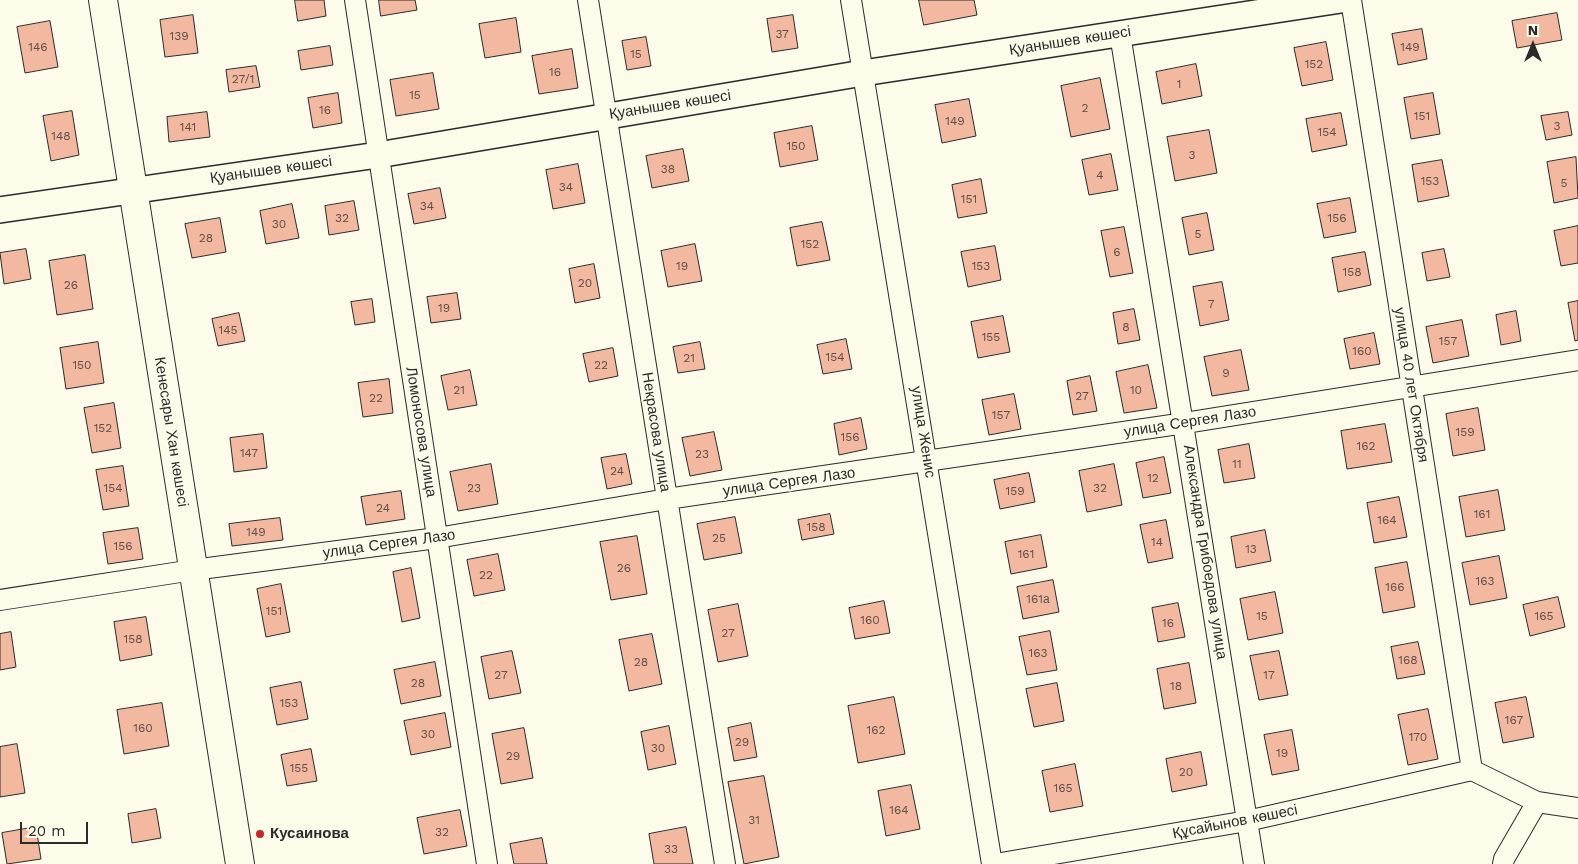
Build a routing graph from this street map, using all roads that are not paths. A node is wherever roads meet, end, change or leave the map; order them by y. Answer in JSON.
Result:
{"nodes":[{"id":1,"x":103,"y":0,"type":"edge"},
{"id":2,"x":355,"y":0,"type":"edge"},
{"id":3,"x":588,"y":0,"type":"edge"},
{"id":4,"x":851,"y":0,"type":"edge"},
{"id":5,"x":1341,"y":0,"type":"edge"},
{"id":6,"x":1351,"y":0,"type":"edge"},
{"id":7,"x":1120,"y":34,"type":"junction"},
{"id":8,"x":863,"y":73,"type":"junction"},
{"id":9,"x":605,"y":116,"type":"junction"},
{"id":10,"x":378,"y":155,"type":"junction"},
{"id":11,"x":133,"y":190,"type":"junction"},
{"id":12,"x":0,"y":210,"type":"edge"},
{"id":13,"x":1578,"y":360,"type":"edge"},
{"id":14,"x":1412,"y":386,"type":"junction"},
{"id":15,"x":1185,"y":423,"type":"junction"},
{"id":16,"x":928,"y":462,"type":"junction"},
{"id":17,"x":667,"y":499,"type":"junction"},
{"id":18,"x":437,"y":538,"type":"junction"},
{"id":19,"x":193,"y":570,"type":"junction"},
{"id":20,"x":0,"y":600,"type":"edge"},
{"id":21,"x":1472,"y":770,"type":"junction"},
{"id":22,"x":1537,"y":802,"type":"junction"},
{"id":23,"x":1578,"y":808,"type":"edge"},
{"id":24,"x":1247,"y":821,"type":"junction"},
{"id":25,"x":240,"y":864,"type":"edge"},
{"id":26,"x":487,"y":864,"type":"edge"},
{"id":27,"x":725,"y":864,"type":"edge"},
{"id":28,"x":994,"y":864,"type":"edge"},
{"id":29,"x":1254,"y":864,"type":"edge"},
{"id":30,"x":1503,"y":864,"type":"edge"}],
"edges":[{"from":1,"to":11,"type":"main road","name":"Кенесары Хан көшесі"},
{"from":2,"to":10,"type":"street","name":"Ломоносова улица"},
{"from":3,"to":9,"type":"street","name":"Некрасова улица"},
{"from":4,"to":8,"type":"street","name":"улица Женис"},
{"from":5,"to":7,"type":"street","name":"Қуанышев көшесі"},
{"from":6,"to":14,"type":"street","name":"улица 40 лет Октября"},
{"from":7,"to":8,"type":"street","name":"Қуанышев көшесі"},
{"from":7,"to":15,"type":"street","name":"Александра Грибоедова улица"},
{"from":8,"to":9,"type":"street","name":"Қуанышев көшесі"},
{"from":8,"to":16,"type":"street","name":"улица Женис"},
{"from":9,"to":10,"type":"street","name":"Қуанышев көшесі"},
{"from":9,"to":17,"type":"street","name":"Некрасова улица"},
{"from":10,"to":11,"type":"street","name":"Қуанышев көшесі"},
{"from":10,"to":18,"type":"street","name":"Ломоносова улица"},
{"from":11,"to":12,"type":"street","name":"Қуанышев көшесі"},
{"from":11,"to":19,"type":"main road","name":"Кенесары Хан көшесі"},
{"from":13,"to":14,"type":"street","name":"улица Сергея Лазо"},
{"from":14,"to":15,"type":"street","name":"улица Сергея Лазо"},
{"from":14,"to":21,"type":"street","name":"улица 40 лет Октября"},
{"from":15,"to":16,"type":"street","name":"улица Сергея Лазо"},
{"from":15,"to":24,"type":"street","name":"Александра Грибоедова улица"},
{"from":16,"to":17,"type":"street","name":"улица Сергея Лазо"},
{"from":16,"to":28,"type":"street","name":"улица Женис"},
{"from":17,"to":18,"type":"street","name":"улица Сергея Лазо"},
{"from":17,"to":27,"type":"street","name":"Некрасова улица"},
{"from":18,"to":19,"type":"street","name":"улица Сергея Лазо"},
{"from":18,"to":26,"type":"street","name":"Ломоносова улица"},
{"from":19,"to":20,"type":"street","name":"улица Сергея Лазо"},
{"from":19,"to":25,"type":"main road","name":"Кенесары Хан көшесі"},
{"from":21,"to":22,"type":"street"},
{"from":21,"to":24,"type":"street","name":"Құсайынов көшесі"},
{"from":22,"to":23,"type":"street"},
{"from":22,"to":30,"type":"street"},
{"from":24,"to":28,"type":"street","name":"Құсайынов көшесі"},
{"from":24,"to":29,"type":"street","name":"Александра Грибоедова улица"}]}
